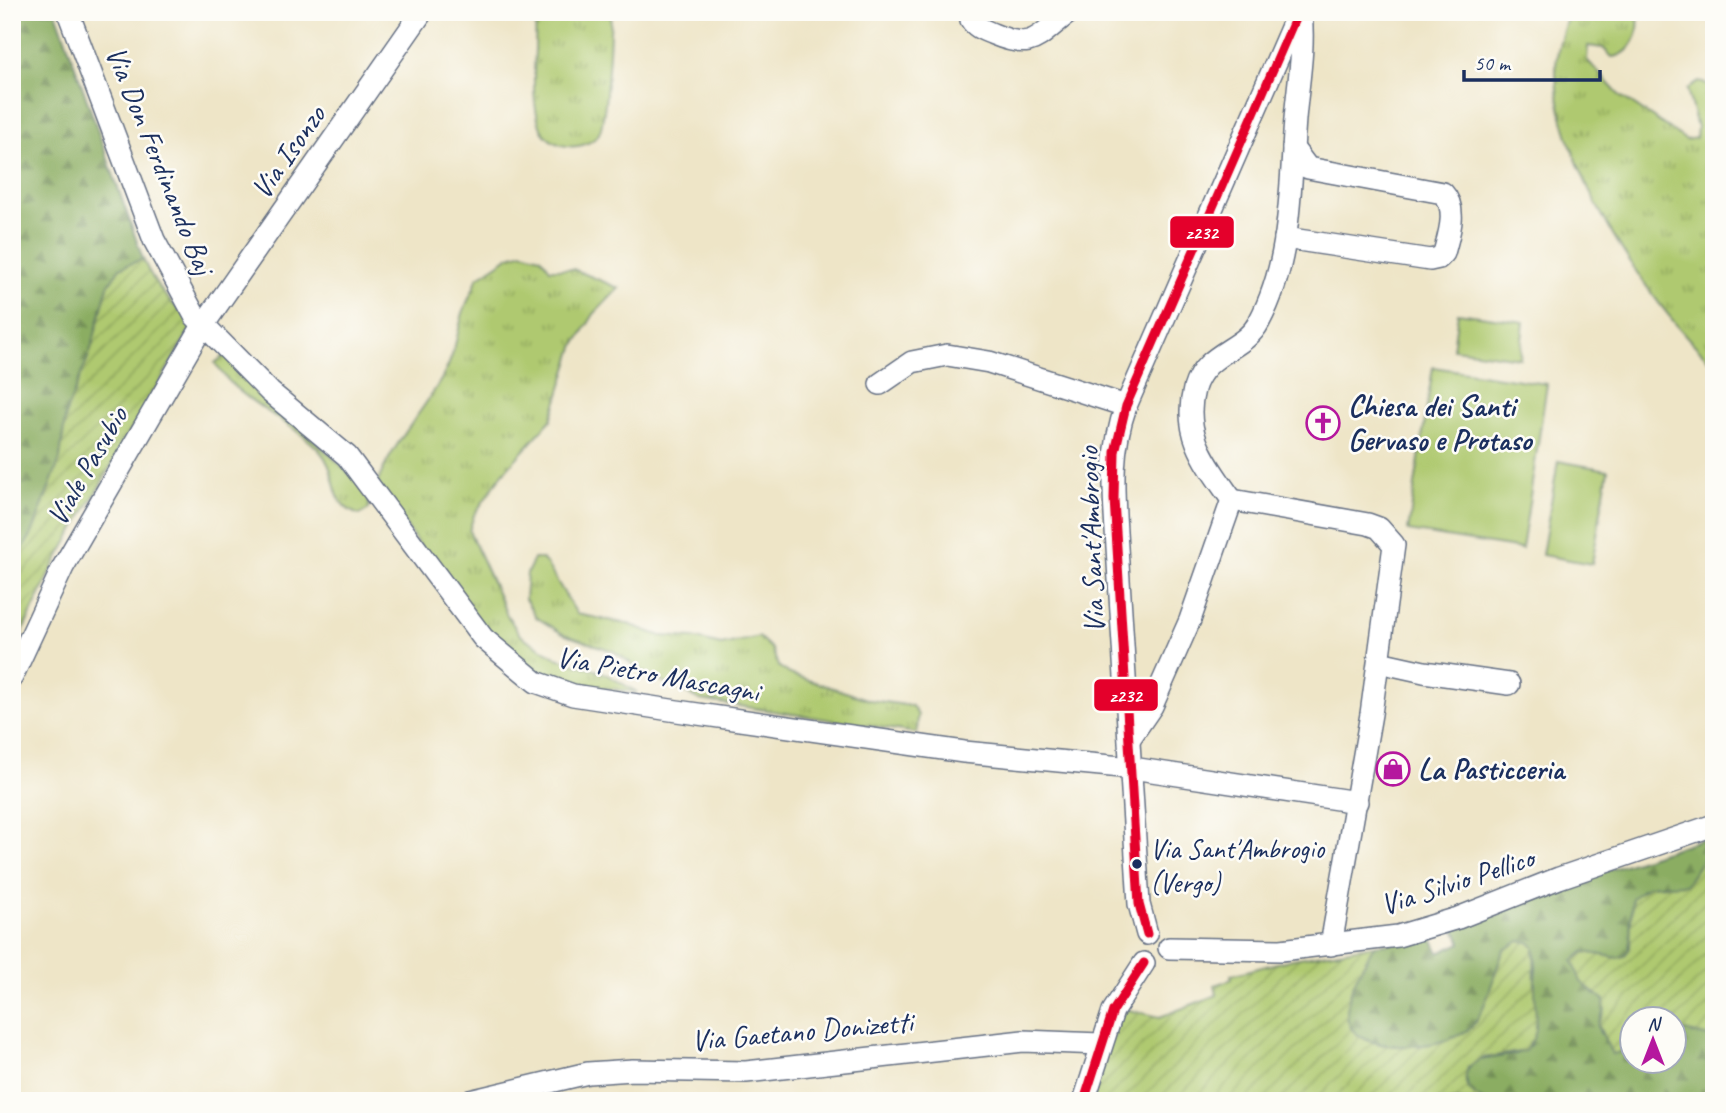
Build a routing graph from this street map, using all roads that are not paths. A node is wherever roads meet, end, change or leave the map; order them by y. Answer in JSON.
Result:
{"nodes":[{"id":1,"x":68,"y":12,"type":"edge"},
{"id":2,"x":422,"y":12,"type":"edge"},
{"id":3,"x":973,"y":12,"type":"edge"},
{"id":4,"x":1070,"y":12,"type":"edge"},
{"id":5,"x":1300,"y":12,"type":"edge"},
{"id":6,"x":1293,"y":148,"type":"junction"},
{"id":7,"x":1285,"y":238,"type":"junction"},
{"id":8,"x":202,"y":327,"type":"junction"},
{"id":9,"x":880,"y":384,"type":"dead end"},
{"id":10,"x":1126,"y":406,"type":"junction"},
{"id":11,"x":1232,"y":500,"type":"junction"},
{"id":12,"x":1379,"y":662,"type":"junction"},
{"id":13,"x":12,"y":677,"type":"edge"},
{"id":14,"x":1509,"y":684,"type":"dead end"},
{"id":15,"x":1130,"y":738,"type":"junction"},
{"id":16,"x":1132,"y":768,"type":"junction"},
{"id":17,"x":1357,"y":802,"type":"junction"},
{"id":18,"x":1714,"y":825,"type":"edge"},
{"id":19,"x":1147,"y":934,"type":"junction"},
{"id":20,"x":1331,"y":945,"type":"junction"},
{"id":21,"x":1169,"y":948,"type":"junction"},
{"id":22,"x":1144,"y":962,"type":"junction"},
{"id":23,"x":1101,"y":1044,"type":"junction"},
{"id":24,"x":470,"y":1101,"type":"edge"},
{"id":25,"x":1084,"y":1101,"type":"edge"}],
"edges":[{"from":1,"to":8,"type":"street","name":"Via Don Ferdinando Baj"},
{"from":2,"to":8,"type":"street","name":"Via Isonzo"},
{"from":3,"to":4,"type":"street"},
{"from":5,"to":6,"type":"street"},
{"from":5,"to":10,"type":"street","name":"Via Sant'Ambrogio"},
{"from":6,"to":7,"type":"street"},
{"from":6,"to":7,"type":"street"},
{"from":7,"to":11,"type":"street"},
{"from":8,"to":13,"type":"street","name":"Viale Pasubio"},
{"from":8,"to":16,"type":"street","name":"Via Pietro Mascagni"},
{"from":9,"to":10,"type":"street"},
{"from":10,"to":15,"type":"street","name":"Via Sant'Ambrogio"},
{"from":11,"to":12,"type":"street"},
{"from":11,"to":15,"type":"street"},
{"from":12,"to":14,"type":"street"},
{"from":12,"to":17,"type":"street"},
{"from":15,"to":16,"type":"street","name":"Via Sant'Ambrogio"},
{"from":16,"to":17,"type":"street","name":"Via Pietro Mascagni"},
{"from":16,"to":19,"type":"street","name":"Via Sant'Ambrogio"},
{"from":17,"to":20,"type":"street"},
{"from":18,"to":20,"type":"street","name":"Via Silvio Pellico"},
{"from":19,"to":21,"type":"street"},
{"from":19,"to":22,"type":"street"},
{"from":20,"to":21,"type":"street","name":"Via Silvio Pellico"},
{"from":21,"to":22,"type":"street"},
{"from":22,"to":23,"type":"street"},
{"from":23,"to":24,"type":"street","name":"Via Gaetano Donizetti"},
{"from":23,"to":25,"type":"street"}]}
